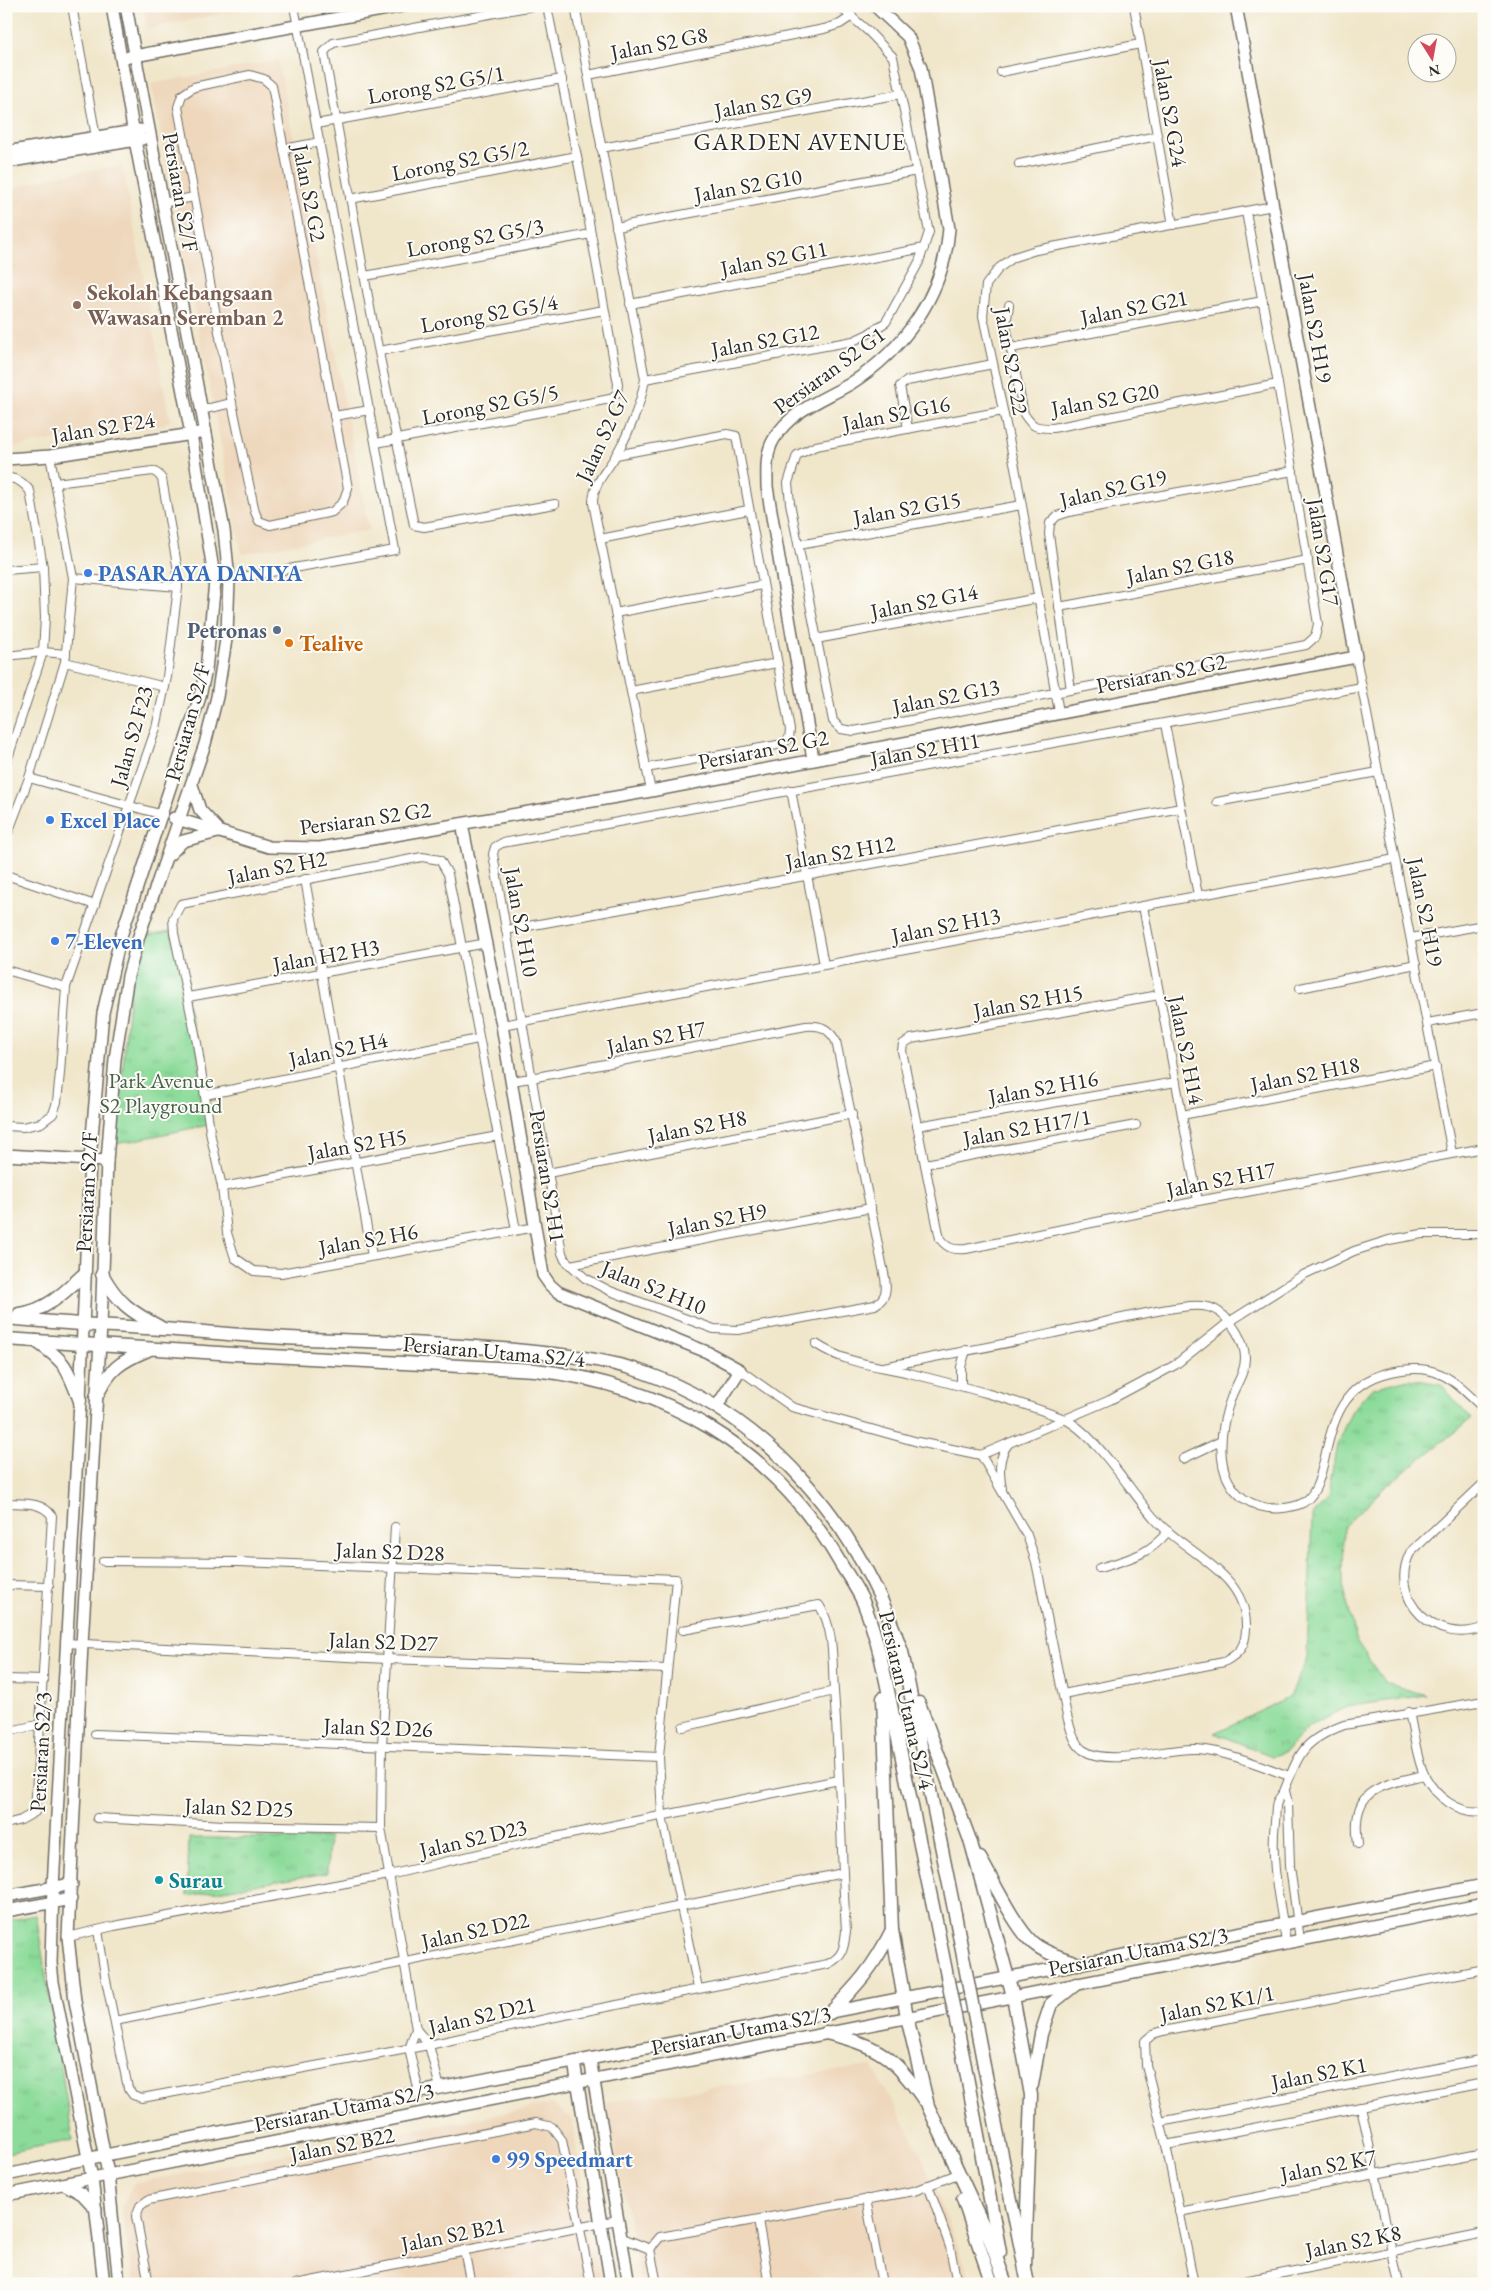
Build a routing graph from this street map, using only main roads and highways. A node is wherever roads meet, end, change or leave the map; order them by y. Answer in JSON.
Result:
{"nodes":[{"id":1,"x":112,"y":6,"type":"edge"},
{"id":2,"x":126,"y":6,"type":"edge"},
{"id":3,"x":403,"y":6,"type":"edge"},
{"id":4,"x":875,"y":6,"type":"edge"},
{"id":5,"x":1236,"y":6,"type":"edge"},
{"id":6,"x":135,"y":56,"type":"junction"},
{"id":7,"x":123,"y":58,"type":"junction"},
{"id":8,"x":150,"y":133,"type":"junction"},
{"id":9,"x":134,"y":135,"type":"junction"},
{"id":10,"x":6,"y":152,"type":"edge"},
{"id":11,"x":6,"y":162,"type":"edge"},
{"id":12,"x":206,"y":433,"type":"junction"},
{"id":13,"x":191,"y":434,"type":"junction"},
{"id":14,"x":6,"y":459,"type":"edge"},
{"id":15,"x":1356,"y":657,"type":"joint"},
{"id":16,"x":814,"y":759,"type":"junction"},
{"id":17,"x":192,"y":785,"type":"junction"},
{"id":18,"x":163,"y":815,"type":"junction"},
{"id":19,"x":179,"y":819,"type":"junction"},
{"id":20,"x":462,"y":824,"type":"junction"},
{"id":21,"x":220,"y":831,"type":"junction"},
{"id":22,"x":166,"y":857,"type":"junction"},
{"id":23,"x":6,"y":1155,"type":"edge"},
{"id":24,"x":90,"y":1159,"type":"junction"},
{"id":25,"x":107,"y":1161,"type":"junction"},
{"id":26,"x":86,"y":1273,"type":"junction"},
{"id":27,"x":102,"y":1274,"type":"junction"},
{"id":28,"x":6,"y":1317,"type":"edge"},
{"id":29,"x":83,"y":1325,"type":"junction"},
{"id":30,"x":101,"y":1326,"type":"junction"},
{"id":31,"x":164,"y":1329,"type":"junction"},
{"id":32,"x":6,"y":1339,"type":"edge"},
{"id":33,"x":36,"y":1341,"type":"junction"},
{"id":34,"x":82,"y":1344,"type":"junction"},
{"id":35,"x":100,"y":1345,"type":"junction"},
{"id":36,"x":152,"y":1348,"type":"junction"},
{"id":37,"x":96,"y":1397,"type":"junction"},
{"id":38,"x":80,"y":1401,"type":"junction"},
{"id":39,"x":717,"y":1406,"type":"junction"},
{"id":40,"x":882,"y":1661,"type":"junction"},
{"id":41,"x":906,"y":1671,"type":"junction"},
{"id":42,"x":971,"y":1843,"type":"junction"},
{"id":43,"x":72,"y":1884,"type":"junction"},
{"id":44,"x":1484,"y":1885,"type":"edge"},
{"id":45,"x":53,"y":1887,"type":"junction"},
{"id":46,"x":6,"y":1896,"type":"edge"},
{"id":47,"x":71,"y":1898,"type":"junction"},
{"id":48,"x":53,"y":1902,"type":"junction"},
{"id":49,"x":1484,"y":1904,"type":"edge"},
{"id":50,"x":6,"y":1911,"type":"edge"},
{"id":51,"x":892,"y":1930,"type":"junction"},
{"id":52,"x":1079,"y":1964,"type":"junction"},
{"id":53,"x":1007,"y":1978,"type":"junction"},
{"id":54,"x":1076,"y":1984,"type":"junction"},
{"id":55,"x":1013,"y":1996,"type":"junction"},
{"id":56,"x":904,"y":1998,"type":"junction"},
{"id":57,"x":830,"y":2012,"type":"junction"},
{"id":58,"x":907,"y":2017,"type":"junction"},
{"id":59,"x":826,"y":2033,"type":"junction"},
{"id":60,"x":590,"y":2059,"type":"junction"},
{"id":61,"x":574,"y":2062,"type":"junction"},
{"id":62,"x":593,"y":2079,"type":"junction"},
{"id":63,"x":577,"y":2082,"type":"junction"},
{"id":64,"x":1031,"y":2095,"type":"junction"},
{"id":65,"x":928,"y":2106,"type":"junction"},
{"id":66,"x":944,"y":2141,"type":"junction"},
{"id":67,"x":105,"y":2156,"type":"junction"},
{"id":68,"x":88,"y":2160,"type":"junction"},
{"id":69,"x":129,"y":2170,"type":"junction"},
{"id":70,"x":108,"y":2174,"type":"junction"},
{"id":71,"x":6,"y":2175,"type":"edge"},
{"id":72,"x":92,"y":2178,"type":"junction"},
{"id":73,"x":64,"y":2184,"type":"junction"},
{"id":74,"x":6,"y":2195,"type":"edge"},
{"id":75,"x":111,"y":2198,"type":"junction"},
{"id":76,"x":96,"y":2209,"type":"junction"},
{"id":77,"x":1025,"y":2266,"type":"junction"},
{"id":78,"x":104,"y":2284,"type":"edge"},
{"id":79,"x":119,"y":2284,"type":"edge"},
{"id":80,"x":611,"y":2284,"type":"edge"},
{"id":81,"x":629,"y":2284,"type":"edge"},
{"id":82,"x":992,"y":2284,"type":"edge"},
{"id":83,"x":1006,"y":2284,"type":"edge"},
{"id":84,"x":1028,"y":2284,"type":"edge"}],
"edges":[{"from":1,"to":7,"type":"main road","name":"Persiaran S2/F"},
{"from":2,"to":6,"type":"main road","name":"Persiaran S2/F"},
{"from":3,"to":6,"type":"main road"},
{"from":4,"to":16,"type":"main road","name":"Persiaran S2 G1"},
{"from":5,"to":15,"type":"main road","name":"Jalan S2 H19"},
{"from":6,"to":7,"type":"main road"},
{"from":6,"to":8,"type":"main road","name":"Persiaran S2/F"},
{"from":7,"to":9,"type":"main road","name":"Persiaran S2/F"},
{"from":8,"to":9,"type":"main road"},
{"from":8,"to":12,"type":"main road","name":"Persiaran S2/F"},
{"from":9,"to":10,"type":"main road"},
{"from":9,"to":11,"type":"main road"},
{"from":9,"to":13,"type":"main road","name":"Persiaran S2/F"},
{"from":12,"to":13,"type":"main road","name":"Jalan S2 F24"},
{"from":12,"to":17,"type":"main road","name":"Persiaran S2/F"},
{"from":13,"to":14,"type":"main road","name":"Jalan S2 F24"},
{"from":13,"to":18,"type":"main road","name":"Persiaran S2/F"},
{"from":15,"to":16,"type":"main road","name":"Persiaran S2 G2"},
{"from":16,"to":20,"type":"main road","name":"Persiaran S2 G2"},
{"from":17,"to":19,"type":"main road","name":"Persiaran S2/F"},
{"from":17,"to":21,"type":"main road"},
{"from":18,"to":19,"type":"main road","name":"Persiaran S2 G2"},
{"from":18,"to":24,"type":"main road","name":"Persiaran S2/F"},
{"from":19,"to":21,"type":"main road","name":"Persiaran S2 G2"},
{"from":19,"to":22,"type":"main road","name":"Persiaran S2/F"},
{"from":20,"to":21,"type":"main road","name":"Persiaran S2 G2"},
{"from":20,"to":39,"type":"main road","name":"Persiaran S2 H1"},
{"from":21,"to":22,"type":"main road"},
{"from":22,"to":25,"type":"main road","name":"Persiaran S2/F"},
{"from":23,"to":24,"type":"main road"},
{"from":24,"to":25,"type":"main road"},
{"from":24,"to":26,"type":"main road","name":"Persiaran S2/F"},
{"from":25,"to":27,"type":"main road","name":"Persiaran S2/F"},
{"from":26,"to":28,"type":"main road"},
{"from":26,"to":29,"type":"main road","name":"Persiaran S2/F"},
{"from":27,"to":30,"type":"main road","name":"Persiaran S2/F"},
{"from":27,"to":31,"type":"main road"},
{"from":28,"to":29,"type":"main road"},
{"from":29,"to":30,"type":"main road"},
{"from":29,"to":34,"type":"main road","name":"Persiaran S2/3"},
{"from":30,"to":31,"type":"main road"},
{"from":30,"to":35,"type":"main road","name":"Persiaran S2/F"},
{"from":31,"to":39,"type":"main road"},
{"from":32,"to":33,"type":"main road","name":"Persiaran Utama S2/4"},
{"from":33,"to":34,"type":"main road","name":"Persiaran Utama S2/4"},
{"from":33,"to":38,"type":"main road"},
{"from":34,"to":35,"type":"main road","name":"Persiaran Utama S2/4"},
{"from":34,"to":38,"type":"main road","name":"Persiaran S2/3"},
{"from":35,"to":36,"type":"main road","name":"Persiaran Utama S2/4"},
{"from":35,"to":37,"type":"main road","name":"Persiaran S2/F"},
{"from":36,"to":37,"type":"main road"},
{"from":36,"to":40,"type":"main road","name":"Persiaran Utama S2/4"},
{"from":37,"to":43,"type":"main road","name":"Persiaran S2/F"},
{"from":38,"to":45,"type":"main road","name":"Persiaran S2/3"},
{"from":39,"to":41,"type":"main road"},
{"from":40,"to":51,"type":"main road"},
{"from":40,"to":83,"type":"main road","name":"Persiaran Utama S2/4","bridge":true},
{"from":41,"to":42,"type":"main road"},
{"from":41,"to":77,"type":"main road","bridge":true},
{"from":42,"to":52,"type":"main road"},
{"from":42,"to":53,"type":"main road"},
{"from":43,"to":45,"type":"main road"},
{"from":43,"to":47,"type":"main road","name":"Persiaran S2/F"},
{"from":44,"to":52,"type":"main road","name":"Persiaran Utama S2/3"},
{"from":45,"to":46,"type":"main road"},
{"from":45,"to":48,"type":"main road","name":"Persiaran S2/3"},
{"from":47,"to":48,"type":"main road"},
{"from":47,"to":67,"type":"main road","name":"Persiaran S2/F"},
{"from":48,"to":50,"type":"main road"},
{"from":48,"to":68,"type":"main road","name":"Persiaran S2/3"},
{"from":49,"to":54,"type":"main road","name":"Persiaran Utama S2/3"},
{"from":51,"to":56,"type":"main road"},
{"from":51,"to":57,"type":"main road"},
{"from":52,"to":53,"type":"main road","name":"Persiaran Utama S2/3"},
{"from":53,"to":55,"type":"main road"},
{"from":53,"to":56,"type":"main road","name":"Persiaran Utama S2/3"},
{"from":54,"to":55,"type":"main road","name":"Persiaran Utama S2/3"},
{"from":54,"to":64,"type":"main road"},
{"from":55,"to":58,"type":"main road","name":"Persiaran Utama S2/3"},
{"from":55,"to":64,"type":"main road"},
{"from":56,"to":57,"type":"main road","name":"Persiaran Utama S2/3"},
{"from":56,"to":58,"type":"main road"},
{"from":57,"to":60,"type":"main road","name":"Persiaran Utama S2/3"},
{"from":58,"to":59,"type":"main road","name":"Persiaran Utama S2/3"},
{"from":58,"to":65,"type":"main road"},
{"from":59,"to":62,"type":"main road","name":"Persiaran Utama S2/3"},
{"from":59,"to":65,"type":"main road"},
{"from":60,"to":61,"type":"main road","name":"Persiaran Utama S2/3"},
{"from":60,"to":62,"type":"main road"},
{"from":61,"to":63,"type":"main road"},
{"from":61,"to":67,"type":"main road","name":"Persiaran Utama S2/3"},
{"from":62,"to":63,"type":"main road","name":"Persiaran Utama S2/3"},
{"from":62,"to":81,"type":"main road"},
{"from":63,"to":69,"type":"main road","name":"Persiaran Utama S2/3"},
{"from":63,"to":80,"type":"main road"},
{"from":64,"to":77,"type":"main road"},
{"from":65,"to":66,"type":"main road"},
{"from":66,"to":82,"type":"main road"},
{"from":66,"to":83,"type":"main road"},
{"from":67,"to":68,"type":"main road","name":"Persiaran Utama S2/3"},
{"from":67,"to":70,"type":"main road","name":"Persiaran S2/F"},
{"from":68,"to":71,"type":"main road","name":"Persiaran Utama S2/3"},
{"from":68,"to":72,"type":"main road","name":"Persiaran S2/3"},
{"from":69,"to":70,"type":"main road","name":"Persiaran Utama S2/3"},
{"from":69,"to":75,"type":"main road"},
{"from":70,"to":72,"type":"main road","name":"Persiaran Utama S2/3"},
{"from":70,"to":75,"type":"main road","name":"Persiaran S2/F"},
{"from":72,"to":73,"type":"main road","name":"Persiaran Utama S2/3"},
{"from":72,"to":76,"type":"main road","name":"Persiaran S2/3"},
{"from":73,"to":74,"type":"main road","name":"Persiaran Utama S2/3"},
{"from":73,"to":76,"type":"main road"},
{"from":75,"to":79,"type":"main road","name":"Persiaran S2/F"},
{"from":76,"to":78,"type":"main road","name":"Persiaran S2/3"},
{"from":77,"to":84,"type":"main road"}]}
